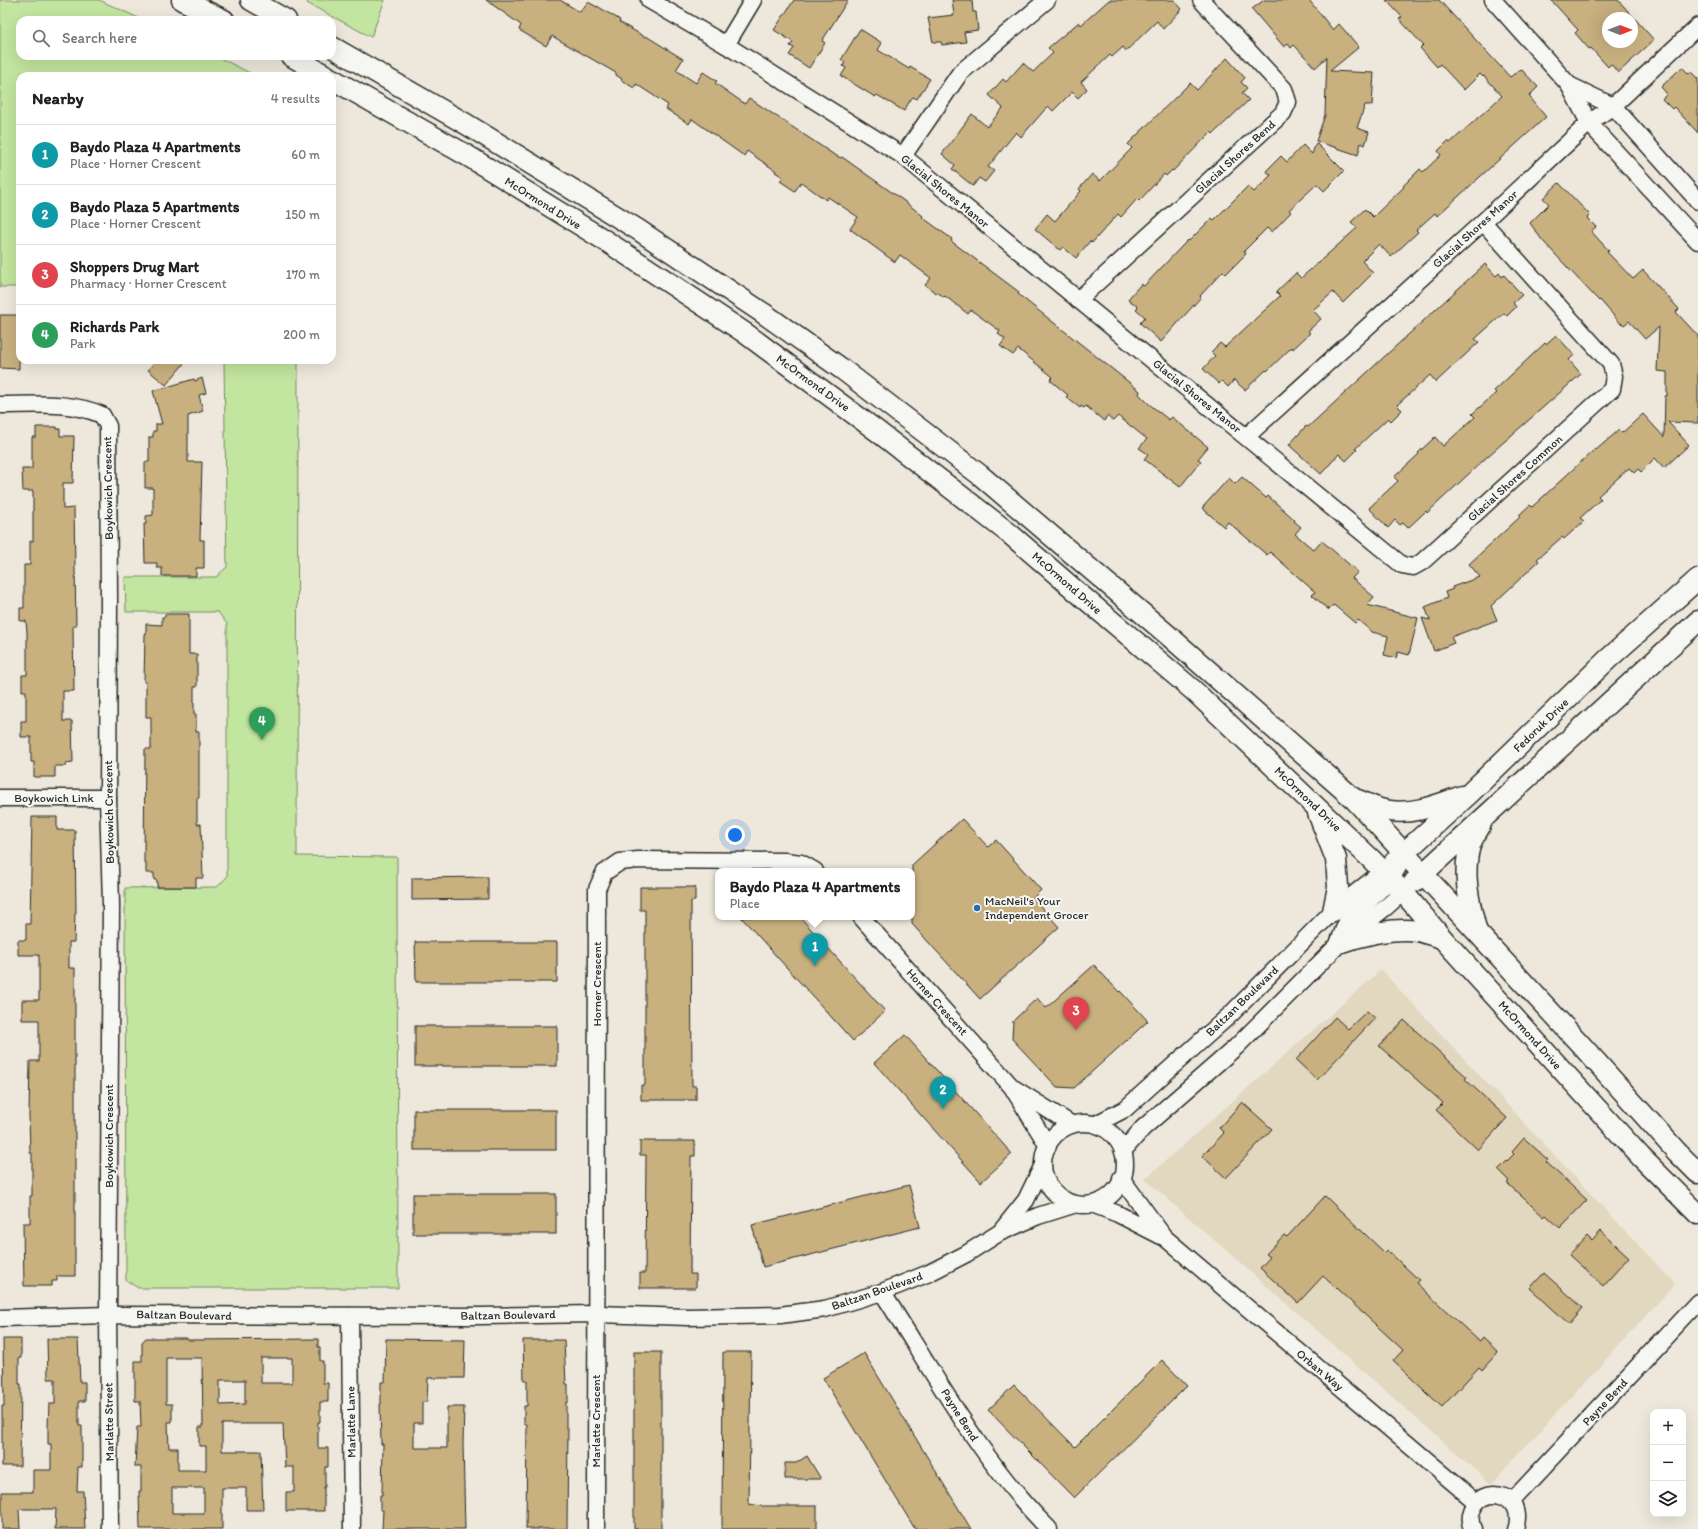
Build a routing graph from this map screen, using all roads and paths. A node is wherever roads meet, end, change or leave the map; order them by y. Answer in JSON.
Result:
{"nodes":[{"id":1,"x":182,"y":0,"type":"edge"},
{"id":2,"x":251,"y":0,"type":"edge"},
{"id":3,"x":649,"y":0,"type":"edge"},
{"id":4,"x":753,"y":0,"type":"edge"},
{"id":5,"x":1202,"y":0,"type":"edge"},
{"id":6,"x":1493,"y":0,"type":"edge"},
{"id":7,"x":1042,"y":1,"type":"edge"},
{"id":8,"x":216,"y":16,"type":"edge"},
{"id":9,"x":279,"y":16,"type":"edge"},
{"id":10,"x":1698,"y":26,"type":"edge"},
{"id":11,"x":726,"y":45,"type":"junction"},
{"id":12,"x":336,"y":49,"type":"edge"},
{"id":13,"x":298,"y":60,"type":"edge"},
{"id":14,"x":320,"y":72,"type":"edge"},
{"id":15,"x":336,"y":81,"type":"edge"},
{"id":16,"x":1569,"y":85,"type":"junction"},
{"id":17,"x":1613,"y":106,"type":"junction"},
{"id":18,"x":1589,"y":123,"type":"junction"},
{"id":19,"x":903,"y":156,"type":"junction"},
{"id":20,"x":1698,"y":201,"type":"edge"},
{"id":21,"x":1483,"y":222,"type":"junction"},
{"id":22,"x":1698,"y":241,"type":"edge"},
{"id":23,"x":1078,"y":300,"type":"junction"},
{"id":24,"x":0,"y":405,"type":"edge"},
{"id":25,"x":1247,"y":436,"type":"junction"},
{"id":26,"x":1698,"y":579,"type":"edge"},
{"id":27,"x":1698,"y":621,"type":"edge"},
{"id":28,"x":1469,"y":794,"type":"junction"},
{"id":29,"x":0,"y":798,"type":"edge"},
{"id":30,"x":108,"y":798,"type":"junction"},
{"id":31,"x":1354,"y":799,"type":"junction"},
{"id":32,"x":1316,"y":807,"type":"junction"},
{"id":33,"x":1484,"y":817,"type":"junction"},
{"id":34,"x":1405,"y":853,"type":"junction"},
{"id":35,"x":810,"y":868,"type":"edge"},
{"id":36,"x":1423,"y":874,"type":"junction"},
{"id":37,"x":1386,"y":875,"type":"junction"},
{"id":38,"x":1403,"y":892,"type":"junction"},
{"id":39,"x":1333,"y":912,"type":"junction"},
{"id":40,"x":864,"y":920,"type":"edge"},
{"id":41,"x":1476,"y":929,"type":"junction"},
{"id":42,"x":1442,"y":938,"type":"junction"},
{"id":43,"x":1341,"y":942,"type":"junction"},
{"id":44,"x":1012,"y":1087,"type":"junction"},
{"id":45,"x":1071,"y":1124,"type":"junction"},
{"id":46,"x":1096,"y":1124,"type":"junction"},
{"id":47,"x":1048,"y":1146,"type":"junction"},
{"id":48,"x":1123,"y":1151,"type":"junction"},
{"id":49,"x":1042,"y":1167,"type":"junction"},
{"id":50,"x":1698,"y":1173,"type":"edge"},
{"id":51,"x":1121,"y":1178,"type":"junction"},
{"id":52,"x":1076,"y":1204,"type":"junction"},
{"id":53,"x":1092,"y":1204,"type":"junction"},
{"id":54,"x":1698,"y":1214,"type":"edge"},
{"id":55,"x":999,"y":1233,"type":"junction"},
{"id":56,"x":1164,"y":1237,"type":"junction"},
{"id":57,"x":882,"y":1292,"type":"junction"},
{"id":58,"x":1698,"y":1302,"type":"edge"},
{"id":59,"x":108,"y":1314,"type":"junction"},
{"id":60,"x":597,"y":1314,"type":"junction"},
{"id":61,"x":350,"y":1316,"type":"junction"},
{"id":62,"x":0,"y":1318,"type":"edge"},
{"id":63,"x":1512,"y":1501,"type":"junction"},
{"id":64,"x":1476,"y":1502,"type":"junction"},
{"id":65,"x":110,"y":1529,"type":"edge"},
{"id":66,"x":352,"y":1529,"type":"edge"},
{"id":67,"x":596,"y":1529,"type":"edge"},
{"id":68,"x":1049,"y":1529,"type":"edge"},
{"id":69,"x":1473,"y":1529,"type":"edge"},
{"id":70,"x":1515,"y":1529,"type":"edge"}],
"edges":[{"from":1,"to":8,"type":"main road"},
{"from":2,"to":9,"type":"main road"},
{"from":3,"to":11,"type":"street","name":"Glacial Shores Manor"},
{"from":4,"to":11,"type":"street"},
{"from":5,"to":23,"type":"street","name":"Glacial Shores Bend"},
{"from":6,"to":16,"type":"street"},
{"from":7,"to":19,"type":"street"},
{"from":10,"to":17,"type":"street","name":"Glacial Shores Manor"},
{"from":11,"to":19,"type":"street","name":"Glacial Shores Manor"},
{"from":12,"to":31,"type":"main road"},
{"from":13,"to":14,"type":"main road"},
{"from":15,"to":32,"type":"main road","name":"McOrmond Drive"},
{"from":16,"to":17,"type":"street"},
{"from":16,"to":18,"type":"street"},
{"from":17,"to":18,"type":"street","name":"Glacial Shores Manor"},
{"from":17,"to":20,"type":"street"},
{"from":18,"to":21,"type":"street","name":"Glacial Shores Manor"},
{"from":18,"to":22,"type":"street"},
{"from":19,"to":23,"type":"street","name":"Glacial Shores Manor"},
{"from":21,"to":25,"type":"street","name":"Glacial Shores Manor"},
{"from":21,"to":25,"type":"street","name":"Glacial Shores Common"},
{"from":23,"to":25,"type":"street","name":"Glacial Shores Manor"},
{"from":24,"to":30,"type":"street","name":"Boykowich Crescent"},
{"from":26,"to":28,"type":"main road","name":"Fedoruk Drive"},
{"from":27,"to":33,"type":"main road"},
{"from":28,"to":31,"type":"main road"},
{"from":28,"to":34,"type":"main road","name":"Fedoruk Drive"},
{"from":29,"to":30,"type":"street","name":"Boykowich Link"},
{"from":30,"to":59,"type":"street","name":"Boykowich Crescent"},
{"from":31,"to":34,"type":"main road"},
{"from":32,"to":37,"type":"main road","name":"McOrmond Drive"},
{"from":32,"to":39,"type":"main road"},
{"from":33,"to":36,"type":"main road"},
{"from":33,"to":41,"type":"main road"},
{"from":34,"to":36,"type":"main road"},
{"from":34,"to":37,"type":"main road","name":"Fedoruk Drive"},
{"from":35,"to":60,"type":"street","name":"Horner Crescent"},
{"from":36,"to":38,"type":"main road"},
{"from":36,"to":41,"type":"main road"},
{"from":37,"to":38,"type":"main road","name":"McOrmond Drive"},
{"from":37,"to":39,"type":"street","name":"Baltzan Boulevard"},
{"from":37,"to":43,"type":"main road","name":"Fedoruk Drive"},
{"from":38,"to":42,"type":"main road","name":"McOrmond Drive"},
{"from":38,"to":43,"type":"street"},
{"from":39,"to":46,"type":"street","name":"Baltzan Boulevard"},
{"from":40,"to":44,"type":"street","name":"Horner Crescent"},
{"from":41,"to":50,"type":"main road"},
{"from":42,"to":43,"type":"main road"},
{"from":42,"to":54,"type":"main road","name":"McOrmond Drive"},
{"from":43,"to":48,"type":"street"},
{"from":44,"to":45,"type":"street","name":"Horner Crescent"},
{"from":44,"to":47,"type":"street","name":"Horner Crescent"},
{"from":45,"to":46,"type":"street"},
{"from":45,"to":47,"type":"street"},
{"from":46,"to":48,"type":"street"},
{"from":47,"to":49,"type":"street"},
{"from":48,"to":51,"type":"street"},
{"from":49,"to":52,"type":"street"},
{"from":49,"to":55,"type":"street","name":"Baltzan Boulevard"},
{"from":51,"to":53,"type":"street"},
{"from":51,"to":56,"type":"street","name":"Orban Way"},
{"from":52,"to":53,"type":"street"},
{"from":52,"to":55,"type":"street","name":"Baltzan Boulevard"},
{"from":53,"to":56,"type":"street","name":"Orban Way"},
{"from":55,"to":57,"type":"street","name":"Baltzan Boulevard"},
{"from":56,"to":64,"type":"street","name":"Orban Way"},
{"from":57,"to":60,"type":"street","name":"Baltzan Boulevard"},
{"from":57,"to":68,"type":"street","name":"Payne Bend"},
{"from":58,"to":63,"type":"street","name":"Payne Bend"},
{"from":59,"to":61,"type":"street","name":"Baltzan Boulevard"},
{"from":59,"to":62,"type":"street","name":"Baltzan Boulevard"},
{"from":59,"to":65,"type":"street","name":"Marlatte Street"},
{"from":60,"to":61,"type":"street","name":"Baltzan Boulevard"},
{"from":60,"to":67,"type":"street","name":"Marlatte Crescent"},
{"from":61,"to":66,"type":"street","name":"Marlatte Lane"},
{"from":63,"to":64,"type":"street"},
{"from":63,"to":70,"type":"street"},
{"from":64,"to":69,"type":"street"}]}
